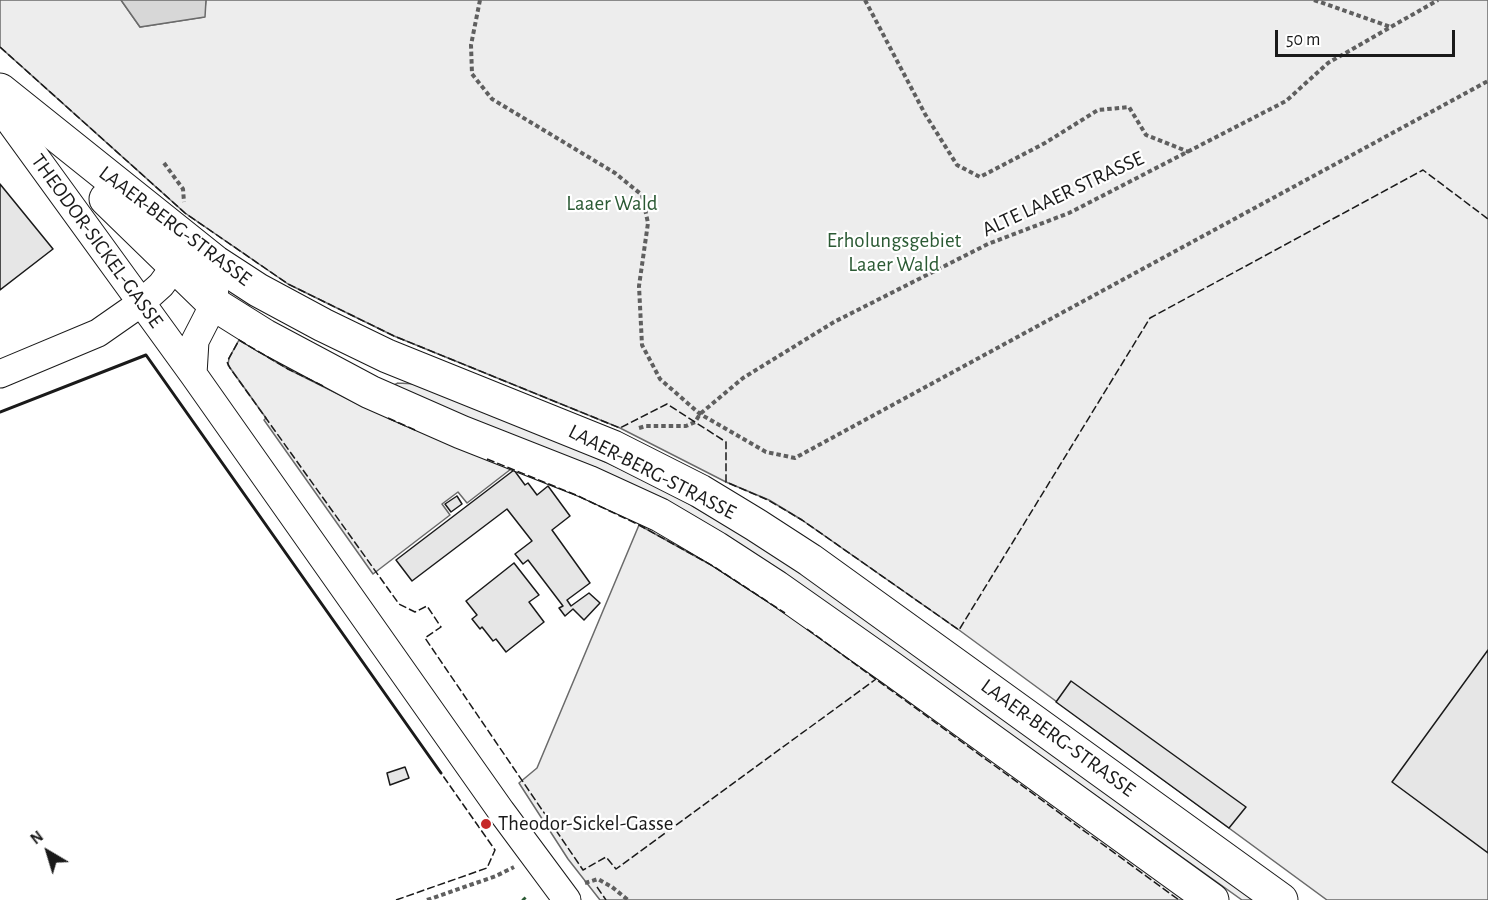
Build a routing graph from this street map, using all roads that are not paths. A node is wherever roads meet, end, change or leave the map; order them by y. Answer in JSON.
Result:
{"nodes":[{"id":1,"x":0,"y":90,"type":"edge"},
{"id":2,"x":0,"y":95,"type":"edge"},
{"id":3,"x":0,"y":108,"type":"edge"},
{"id":4,"x":182,"y":253,"type":"junction"},
{"id":5,"x":215,"y":262,"type":"junction"},
{"id":6,"x":141,"y":303,"type":"junction"},
{"id":7,"x":214,"y":304,"type":"junction"},
{"id":8,"x":0,"y":374,"type":"edge"},
{"id":9,"x":193,"y":374,"type":"junction"},
{"id":10,"x":567,"y":900,"type":"edge"},
{"id":11,"x":1212,"y":900,"type":"edge"},
{"id":12,"x":1281,"y":900,"type":"edge"}],
"edges":[{"from":1,"to":4,"type":"main road","name":"LAAER-BERG-STRASSE"},
{"from":2,"to":4,"type":"main road","name":"LAAER-BERG-STRASSE"},
{"from":3,"to":6,"type":"street","name":"THEODOR-SICKEL-GASSE"},
{"from":4,"to":5,"type":"main road","name":"LAAER-BERG-STRASSE"},
{"from":4,"to":6,"type":"street"},
{"from":4,"to":7,"type":"main road","name":"LAAER-BERG-STRASSE"},
{"from":5,"to":7,"type":"street"},
{"from":5,"to":12,"type":"main road","name":"LAAER-BERG-STRASSE"},
{"from":6,"to":8,"type":"street"},
{"from":6,"to":9,"type":"street","name":"THEODOR-SICKEL-GASSE"},
{"from":7,"to":9,"type":"street"},
{"from":7,"to":11,"type":"main road","name":"LAAER-BERG-STRASSE"},
{"from":9,"to":10,"type":"street","name":"THEODOR-SICKEL-GASSE"}]}
